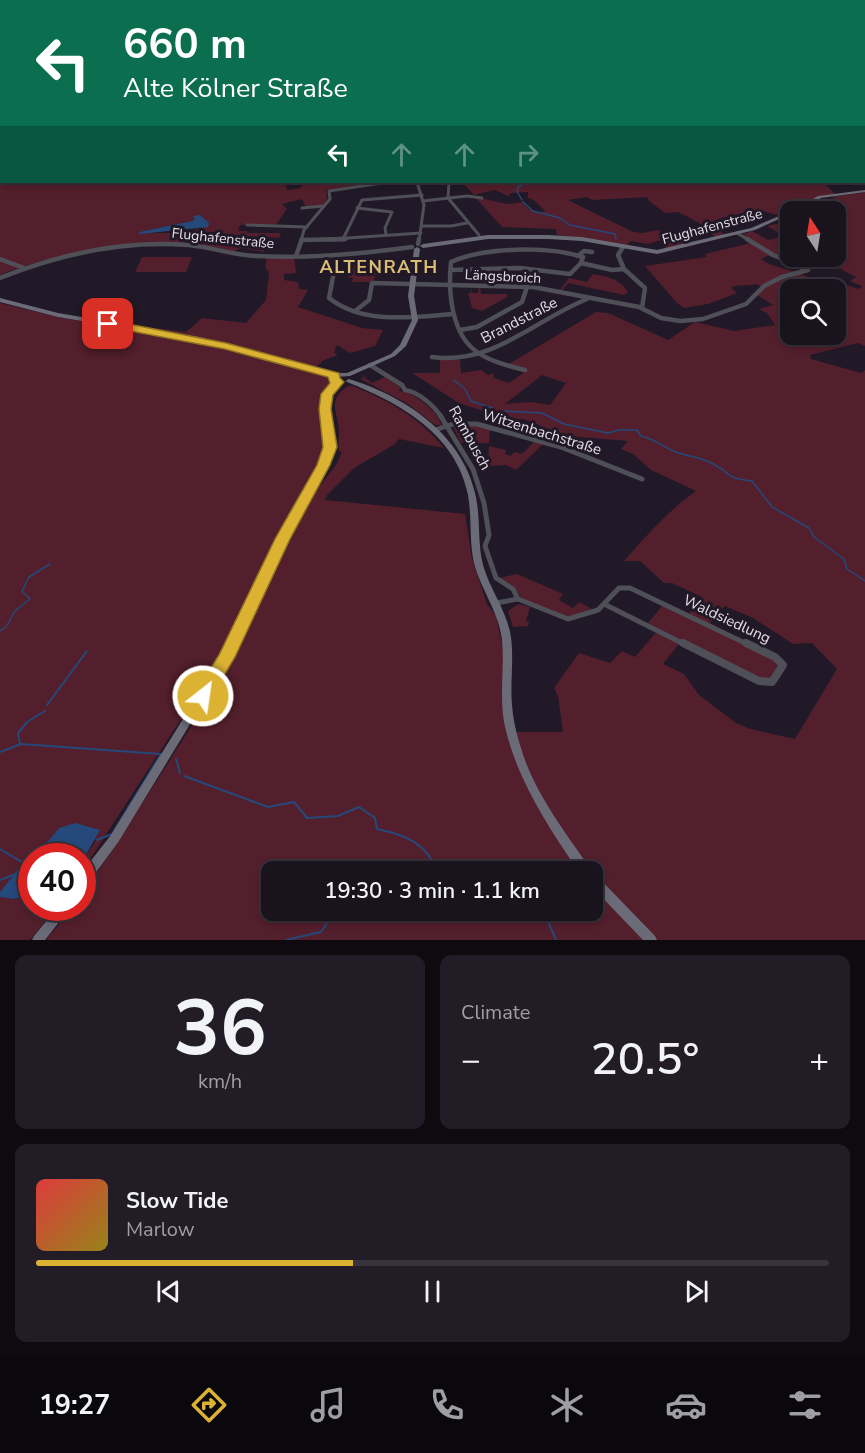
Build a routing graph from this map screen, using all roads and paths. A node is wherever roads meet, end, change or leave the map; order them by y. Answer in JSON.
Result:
{"nodes":[{"id":1,"x":382,"y":183,"type":"edge"},
{"id":2,"x":417,"y":183,"type":"edge"},
{"id":3,"x":449,"y":183,"type":"edge"},
{"id":4,"x":865,"y":191,"type":"edge"},
{"id":5,"x":422,"y":195,"type":"junction"},
{"id":6,"x":448,"y":198,"type":"junction"},
{"id":7,"x":483,"y":198,"type":"dead end"},
{"id":8,"x":423,"y":201,"type":"junction"},
{"id":9,"x":814,"y":201,"type":"edge"},
{"id":10,"x":324,"y":206,"type":"junction"},
{"id":11,"x":302,"y":208,"type":"dead end"},
{"id":12,"x":357,"y":208,"type":"junction"},
{"id":13,"x":780,"y":218,"type":"edge"},
{"id":14,"x":467,"y":223,"type":"junction"},
{"id":15,"x":247,"y":225,"type":"dead end"},
{"id":16,"x":423,"y":226,"type":"junction"},
{"id":17,"x":307,"y":227,"type":"junction"},
{"id":18,"x":421,"y":233,"type":"junction"},
{"id":19,"x":737,"y":233,"type":"junction"},
{"id":20,"x":386,"y":234,"type":"junction"},
{"id":21,"x":479,"y":235,"type":"dead end"},
{"id":22,"x":344,"y":238,"type":"junction"},
{"id":23,"x":302,"y":240,"type":"junction"},
{"id":24,"x":417,"y":247,"type":"junction"},
{"id":25,"x":622,"y":247,"type":"junction"},
{"id":26,"x":592,"y":252,"type":"dead end"},
{"id":27,"x":579,"y":255,"type":"junction"},
{"id":28,"x":296,"y":256,"type":"junction"},
{"id":29,"x":337,"y":256,"type":"junction"},
{"id":30,"x":0,"y":259,"type":"edge"},
{"id":31,"x":581,"y":263,"type":"junction"},
{"id":32,"x":24,"y":268,"type":"junction"},
{"id":33,"x":624,"y":269,"type":"junction"},
{"id":34,"x":451,"y":270,"type":"junction"},
{"id":35,"x":0,"y":278,"type":"edge"},
{"id":36,"x":413,"y":284,"type":"junction"},
{"id":37,"x":449,"y":285,"type":"junction"},
{"id":38,"x":527,"y":287,"type":"junction"},
{"id":39,"x":576,"y":295,"type":"junction"},
{"id":40,"x":592,"y":298,"type":"junction"},
{"id":41,"x":0,"y":300,"type":"edge"},
{"id":42,"x":580,"y":302,"type":"junction"},
{"id":43,"x":641,"y":306,"type":"junction"},
{"id":44,"x":356,"y":311,"type":"junction"},
{"id":45,"x":453,"y":314,"type":"junction"},
{"id":46,"x":414,"y":316,"type":"junction"},
{"id":47,"x":460,"y":330,"type":"junction"},
{"id":48,"x":479,"y":353,"type":"junction"},
{"id":49,"x":432,"y":357,"type":"dead end"},
{"id":50,"x":370,"y":365,"type":"junction"},
{"id":51,"x":525,"y":370,"type":"dead end"},
{"id":52,"x":349,"y":378,"type":"junction"},
{"id":53,"x":336,"y":379,"type":"junction"},
{"id":54,"x":447,"y":425,"type":"junction"},
{"id":55,"x":435,"y":430,"type":"junction"},
{"id":56,"x":642,"y":478,"type":"dead end"},
{"id":57,"x":518,"y":599,"type":"junction"},
{"id":58,"x":496,"y":603,"type":"junction"},
{"id":59,"x":604,"y":604,"type":"junction"},
{"id":60,"x":578,"y":861,"type":"edge"},
{"id":61,"x":96,"y":863,"type":"edge"},
{"id":62,"x":603,"y":890,"type":"edge"},
{"id":63,"x":53,"y":921,"type":"edge"},
{"id":64,"x":38,"y":940,"type":"edge"},
{"id":65,"x":651,"y":940,"type":"edge"}],
"edges":[{"from":1,"to":10,"type":"street"},
{"from":2,"to":5,"type":"street"},
{"from":3,"to":6,"type":"street"},
{"from":4,"to":9,"type":"main road","name":"Flughafenstraße"},
{"from":5,"to":8,"type":"street"},
{"from":5,"to":12,"type":"street"},
{"from":6,"to":7,"type":"street"},
{"from":6,"to":8,"type":"street"},
{"from":6,"to":14,"type":"street"},
{"from":8,"to":16,"type":"street"},
{"from":10,"to":11,"type":"street"},
{"from":10,"to":17,"type":"street"},
{"from":12,"to":20,"type":"street"},
{"from":12,"to":22,"type":"street"},
{"from":13,"to":19,"type":"main road","name":"Flughafenstraße"},
{"from":14,"to":16,"type":"street"},
{"from":14,"to":21,"type":"street"},
{"from":15,"to":17,"type":"street"},
{"from":16,"to":18,"type":"street"},
{"from":17,"to":23,"type":"street"},
{"from":18,"to":20,"type":"street"},
{"from":18,"to":24,"type":"street"},
{"from":19,"to":25,"type":"main road","name":"Flughafenstraße"},
{"from":19,"to":43,"type":"street"},
{"from":20,"to":22,"type":"street"},
{"from":22,"to":23,"type":"street"},
{"from":23,"to":28,"type":"street"},
{"from":24,"to":25,"type":"main road","name":"Flughafenstraße"},
{"from":24,"to":29,"type":"street","name":"Flughafenstraße"},
{"from":24,"to":36,"type":"main road"},
{"from":25,"to":33,"type":"street"},
{"from":26,"to":27,"type":"street"},
{"from":27,"to":31,"type":"street"},
{"from":27,"to":34,"type":"street"},
{"from":28,"to":29,"type":"street","name":"Flughafenstraße"},
{"from":28,"to":32,"type":"street","name":"Flughafenstraße"},
{"from":29,"to":44,"type":"street"},
{"from":30,"to":32,"type":"street"},
{"from":31,"to":33,"type":"street"},
{"from":31,"to":34,"type":"street"},
{"from":32,"to":35,"type":"street","name":"Flughafenstraße"},
{"from":33,"to":43,"type":"street"},
{"from":34,"to":37,"type":"street"},
{"from":36,"to":37,"type":"street","name":"Längsbroich"},
{"from":36,"to":44,"type":"street"},
{"from":36,"to":46,"type":"main road"},
{"from":37,"to":38,"type":"street","name":"Längsbroich"},
{"from":37,"to":45,"type":"street"},
{"from":38,"to":39,"type":"street","name":"Längsbroich"},
{"from":38,"to":47,"type":"street"},
{"from":39,"to":40,"type":"street","name":"Längsbroich"},
{"from":39,"to":42,"type":"street","name":"Brandstraße"},
{"from":40,"to":42,"type":"street","name":"Brandstraße"},
{"from":40,"to":43,"type":"street"},
{"from":41,"to":53,"type":"main road"},
{"from":42,"to":48,"type":"street","name":"Brandstraße"},
{"from":44,"to":46,"type":"street"},
{"from":45,"to":46,"type":"street"},
{"from":45,"to":47,"type":"street"},
{"from":46,"to":50,"type":"main road"},
{"from":47,"to":48,"type":"street"},
{"from":48,"to":49,"type":"street","name":"Brandstraße"},
{"from":48,"to":51,"type":"street"},
{"from":50,"to":52,"type":"main road"},
{"from":50,"to":54,"type":"street","name":"Rambusch"},
{"from":52,"to":53,"type":"main road"},
{"from":52,"to":55,"type":"main road","name":"Rambusch"},
{"from":53,"to":61,"type":"main road"},
{"from":54,"to":55,"type":"street","name":"Witzenbachstraße"},
{"from":54,"to":56,"type":"street","name":"Witzenbachstraße"},
{"from":54,"to":57,"type":"street","name":"Rambusch"},
{"from":55,"to":58,"type":"main road","name":"Rambusch"},
{"from":57,"to":58,"type":"street"},
{"from":57,"to":59,"type":"street","name":"Waldsiedlung"},
{"from":58,"to":60,"type":"main road","name":"Rambusch"},
{"from":59,"to":59,"type":"street","name":"Waldsiedlung"},
{"from":62,"to":65,"type":"main road"},
{"from":63,"to":64,"type":"main road"}]}
